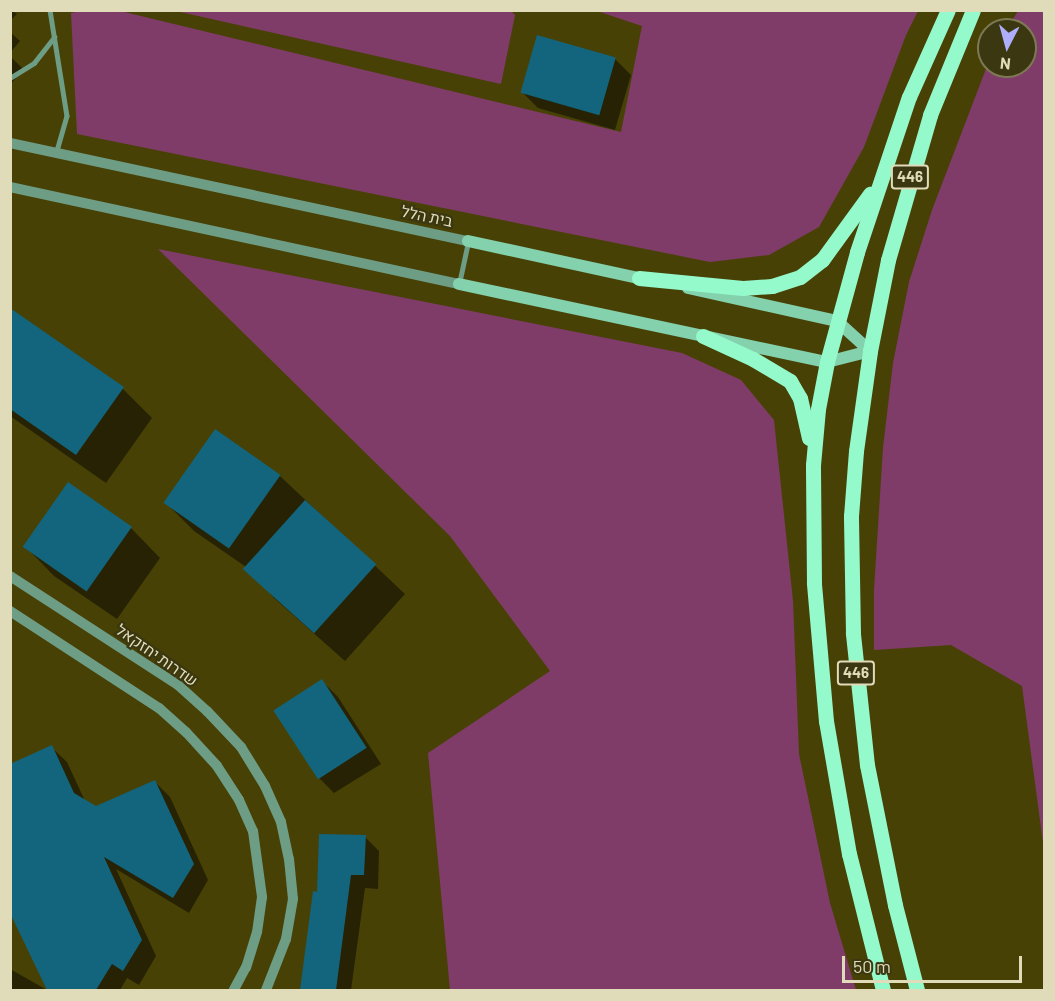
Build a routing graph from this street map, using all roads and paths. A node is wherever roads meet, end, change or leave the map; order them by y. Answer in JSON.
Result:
{"nodes":[{"id":1,"x":50,"y":10,"type":"edge"},
{"id":2,"x":948,"y":10,"type":"edge"},
{"id":3,"x":974,"y":10,"type":"edge"},
{"id":4,"x":54,"y":37,"type":"junction"},
{"id":5,"x":10,"y":78,"type":"edge"},
{"id":6,"x":10,"y":143,"type":"edge"},
{"id":7,"x":57,"y":153,"type":"junction"},
{"id":8,"x":881,"y":177,"type":"junction"},
{"id":9,"x":10,"y":187,"type":"edge"},
{"id":10,"x":468,"y":241,"type":"junction"},
{"id":11,"x":639,"y":278,"type":"junction"},
{"id":12,"x":459,"y":284,"type":"junction"},
{"id":13,"x":837,"y":321,"type":"junction"},
{"id":14,"x":703,"y":336,"type":"junction"},
{"id":15,"x":870,"y":351,"type":"junction"},
{"id":16,"x":827,"y":362,"type":"junction"},
{"id":17,"x":813,"y":465,"type":"junction"},
{"id":18,"x":10,"y":576,"type":"edge"},
{"id":19,"x":10,"y":611,"type":"edge"},
{"id":20,"x":236,"y":990,"type":"edge"},
{"id":21,"x":266,"y":990,"type":"edge"},
{"id":22,"x":883,"y":990,"type":"edge"},
{"id":23,"x":917,"y":990,"type":"edge"}],
"edges":[{"from":1,"to":4,"type":"lane"},
{"from":2,"to":8,"type":"main road","number":"446"},
{"from":3,"to":15,"type":"main road","number":"446"},
{"from":4,"to":5,"type":"lane"},
{"from":4,"to":7,"type":"lane"},
{"from":6,"to":7,"type":"street","name":"בית הלל"},
{"from":7,"to":10,"type":"street","name":"בית הלל"},
{"from":8,"to":11,"type":"main road"},
{"from":8,"to":13,"type":"main road","number":"446"},
{"from":9,"to":12,"type":"street"},
{"from":10,"to":11,"type":"main road","name":"בית הלל"},
{"from":10,"to":12,"type":"lane"},
{"from":11,"to":13,"type":"main road","name":"בית הלל"},
{"from":12,"to":14,"type":"main road"},
{"from":13,"to":15,"type":"main road"},
{"from":13,"to":16,"type":"main road","number":"446"},
{"from":14,"to":16,"type":"main road"},
{"from":14,"to":17,"type":"main road"},
{"from":15,"to":16,"type":"main road"},
{"from":15,"to":23,"type":"main road","number":"446"},
{"from":16,"to":17,"type":"main road","number":"446"},
{"from":17,"to":22,"type":"main road","number":"446"},
{"from":18,"to":21,"type":"street","name":"שדרות יחזקאל"},
{"from":19,"to":20,"type":"street"}]}
